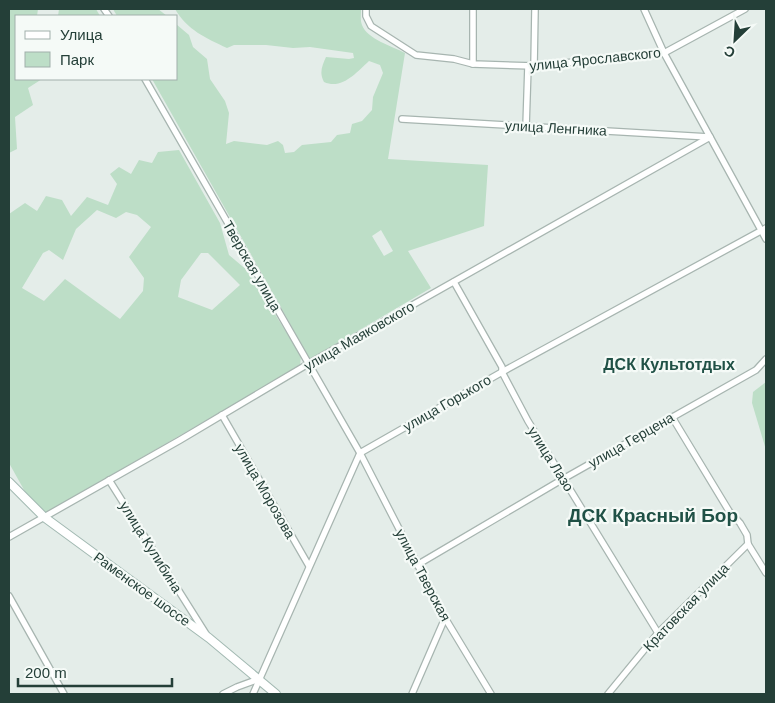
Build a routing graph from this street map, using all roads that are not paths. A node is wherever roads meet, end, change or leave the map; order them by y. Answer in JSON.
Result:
{"nodes":[{"id":1,"x":366,"y":9,"type":"edge"},
{"id":2,"x":474,"y":9,"type":"edge"},
{"id":3,"x":534,"y":9,"type":"edge"},
{"id":4,"x":644,"y":9,"type":"edge"},
{"id":5,"x":745,"y":9,"type":"edge"},
{"id":6,"x":664,"y":53,"type":"junction"},
{"id":7,"x":473,"y":64,"type":"junction"},
{"id":8,"x":531,"y":66,"type":"junction"},
{"id":9,"x":145,"y":80,"type":"edge"},
{"id":10,"x":402,"y":119,"type":"dead end"},
{"id":11,"x":526,"y":127,"type":"junction"},
{"id":12,"x":710,"y":137,"type":"junction"},
{"id":13,"x":764,"y":230,"type":"edge"},
{"id":14,"x":766,"y":239,"type":"edge"},
{"id":15,"x":454,"y":282,"type":"junction"},
{"id":16,"x":766,"y":359,"type":"edge"},
{"id":17,"x":308,"y":364,"type":"junction"},
{"id":18,"x":502,"y":372,"type":"junction"},
{"id":19,"x":222,"y":415,"type":"junction"},
{"id":20,"x":672,"y":417,"type":"junction"},
{"id":21,"x":360,"y":453,"type":"junction"},
{"id":22,"x":563,"y":479,"type":"junction"},
{"id":23,"x":109,"y":480,"type":"junction"},
{"id":24,"x":9,"y":482,"type":"edge"},
{"id":25,"x":44,"y":518,"type":"junction"},
{"id":26,"x":9,"y":537,"type":"edge"},
{"id":27,"x":748,"y":544,"type":"junction"},
{"id":28,"x":417,"y":565,"type":"junction"},
{"id":29,"x":309,"y":566,"type":"junction"},
{"id":30,"x":766,"y":573,"type":"edge"},
{"id":31,"x":9,"y":596,"type":"edge"},
{"id":32,"x":445,"y":618,"type":"junction"},
{"id":33,"x":658,"y":633,"type":"junction"},
{"id":34,"x":209,"y":638,"type":"junction"},
{"id":35,"x":260,"y":679,"type":"junction"},
{"id":36,"x":64,"y":694,"type":"edge"},
{"id":37,"x":223,"y":694,"type":"edge"},
{"id":38,"x":253,"y":694,"type":"edge"},
{"id":39,"x":276,"y":694,"type":"edge"},
{"id":40,"x":412,"y":694,"type":"edge"},
{"id":41,"x":490,"y":694,"type":"edge"},
{"id":42,"x":608,"y":694,"type":"edge"}],
"edges":[{"from":1,"to":7,"type":"street","name":"улица Ярославского"},
{"from":2,"to":7,"type":"street"},
{"from":3,"to":8,"type":"street"},
{"from":4,"to":6,"type":"street"},
{"from":5,"to":6,"type":"street","name":"улица Ярославского"},
{"from":6,"to":8,"type":"street","name":"улица Ярославского"},
{"from":6,"to":12,"type":"street"},
{"from":7,"to":8,"type":"street","name":"улица Ярославского"},
{"from":8,"to":11,"type":"street"},
{"from":9,"to":17,"type":"street","name":"Тверская улица"},
{"from":10,"to":11,"type":"street","name":"улица Ленгника"},
{"from":11,"to":12,"type":"street","name":"улица Ленгника"},
{"from":12,"to":13,"type":"street"},
{"from":12,"to":15,"type":"street","name":"улица Маяковского"},
{"from":13,"to":14,"type":"street"},
{"from":13,"to":18,"type":"street","name":"улица Горького"},
{"from":15,"to":17,"type":"street","name":"улица Маяковского"},
{"from":15,"to":18,"type":"street","name":"улица Лазо"},
{"from":16,"to":20,"type":"street","name":"улица Герцена"},
{"from":17,"to":19,"type":"street","name":"улица Маяковского"},
{"from":17,"to":21,"type":"street","name":"Тверская улица"},
{"from":18,"to":21,"type":"street","name":"улица Горького"},
{"from":18,"to":22,"type":"street","name":"улица Лазо"},
{"from":19,"to":23,"type":"street","name":"улица Маяковского"},
{"from":19,"to":29,"type":"street","name":"улица Морозова"},
{"from":20,"to":22,"type":"street","name":"улица Герцена"},
{"from":20,"to":27,"type":"street"},
{"from":21,"to":28,"type":"street","name":"улица Тверская"},
{"from":21,"to":29,"type":"street"},
{"from":22,"to":28,"type":"street","name":"улица Герцена"},
{"from":22,"to":33,"type":"street","name":"улица Лазо"},
{"from":23,"to":25,"type":"street","name":"улица Маяковского"},
{"from":23,"to":34,"type":"street","name":"улица Кулибина"},
{"from":24,"to":25,"type":"main road","name":"Раменское шоссе"},
{"from":25,"to":26,"type":"street","name":"улица Маяковского"},
{"from":25,"to":34,"type":"main road","name":"Раменское шоссе"},
{"from":27,"to":30,"type":"street"},
{"from":27,"to":33,"type":"street","name":"Кратовская улица"},
{"from":28,"to":32,"type":"street","name":"улица Тверская"},
{"from":29,"to":35,"type":"street"},
{"from":31,"to":36,"type":"street"},
{"from":32,"to":40,"type":"street"},
{"from":32,"to":41,"type":"street","name":"улица Тверская"},
{"from":33,"to":42,"type":"street","name":"Кратовская улица"},
{"from":34,"to":35,"type":"main road","name":"Раменское шоссе"},
{"from":35,"to":37,"type":"street"},
{"from":35,"to":38,"type":"street"},
{"from":35,"to":39,"type":"main road","name":"Раменское шоссе"}]}
